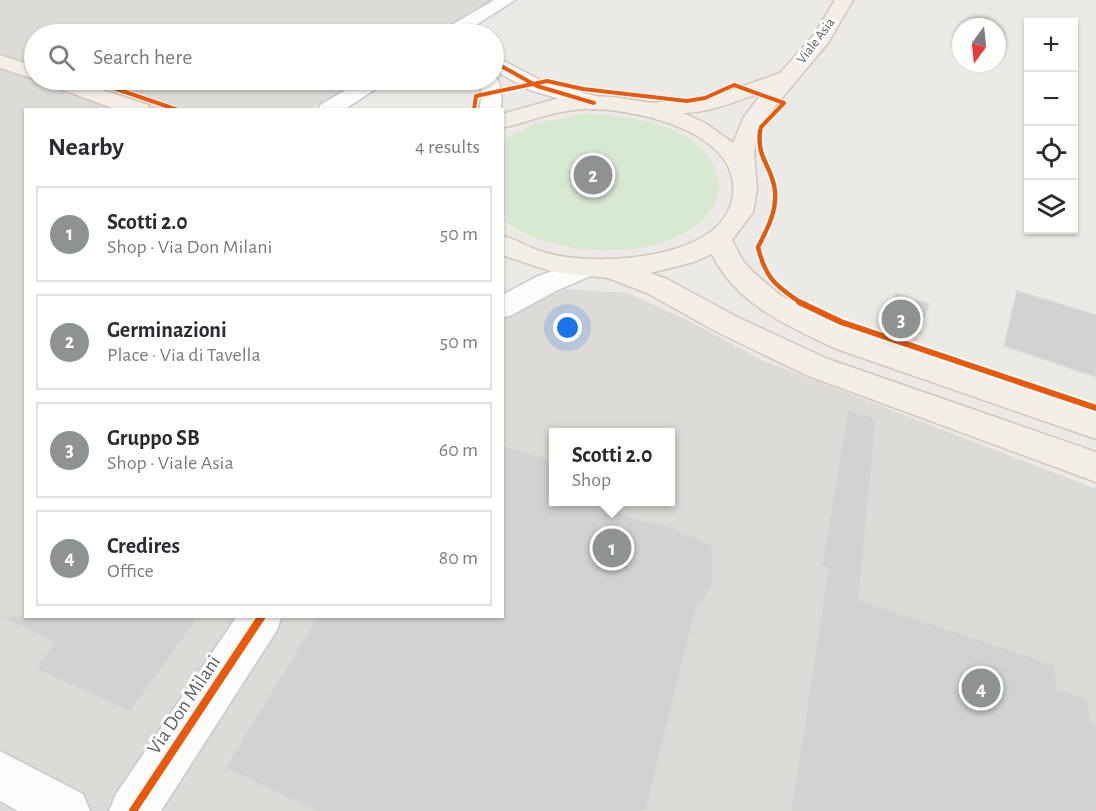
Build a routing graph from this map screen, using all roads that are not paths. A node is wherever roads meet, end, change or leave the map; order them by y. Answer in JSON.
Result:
{"nodes":[{"id":1,"x":506,"y":0,"type":"edge"},
{"id":2,"x":844,"y":0,"type":"edge"},
{"id":3,"x":470,"y":24,"type":"edge"},
{"id":4,"x":0,"y":61,"type":"edge"},
{"id":5,"x":504,"y":68,"type":"edge"},
{"id":6,"x":24,"y":69,"type":"edge"},
{"id":7,"x":784,"y":78,"type":"junction"},
{"id":8,"x":83,"y":90,"type":"edge"},
{"id":9,"x":359,"y":90,"type":"edge"},
{"id":10,"x":491,"y":90,"type":"edge"},
{"id":11,"x":594,"y":104,"type":"junction"},
{"id":12,"x":638,"y":107,"type":"junction"},
{"id":13,"x":134,"y":108,"type":"edge"},
{"id":14,"x":331,"y":108,"type":"edge"},
{"id":15,"x":490,"y":108,"type":"edge"},
{"id":16,"x":504,"y":121,"type":"edge"},
{"id":17,"x":742,"y":173,"type":"junction"},
{"id":18,"x":718,"y":238,"type":"junction"},
{"id":19,"x":504,"y":245,"type":"edge"},
{"id":20,"x":593,"y":268,"type":"junction"},
{"id":21,"x":504,"y":307,"type":"edge"},
{"id":22,"x":1096,"y":426,"type":"edge"},
{"id":23,"x":1096,"y":467,"type":"edge"},
{"id":24,"x":261,"y":618,"type":"edge"},
{"id":25,"x":0,"y":775,"type":"edge"},
{"id":26,"x":66,"y":811,"type":"edge"},
{"id":27,"x":133,"y":811,"type":"edge"}],
"edges":[{"from":1,"to":3,"type":"street"},
{"from":2,"to":7,"type":"main road","name":"Viale Asia"},
{"from":4,"to":6,"type":"main road"},
{"from":5,"to":11,"type":"street"},
{"from":7,"to":12,"type":"main road"},
{"from":7,"to":17,"type":"main road","name":"Viale Asia"},
{"from":8,"to":13,"type":"main road"},
{"from":9,"to":14,"type":"street"},
{"from":10,"to":15,"type":"street"},
{"from":11,"to":12,"type":"main road"},
{"from":11,"to":16,"type":"main road"},
{"from":12,"to":17,"type":"main road"},
{"from":17,"to":18,"type":"main road","name":"Viale Asia"},
{"from":18,"to":20,"type":"main road"},
{"from":18,"to":22,"type":"main road"},
{"from":19,"to":20,"type":"main road"},
{"from":20,"to":21,"type":"street"},
{"from":20,"to":23,"type":"main road"},
{"from":24,"to":27,"type":"street","name":"Via Don Milani"},
{"from":25,"to":26,"type":"street"}]}
